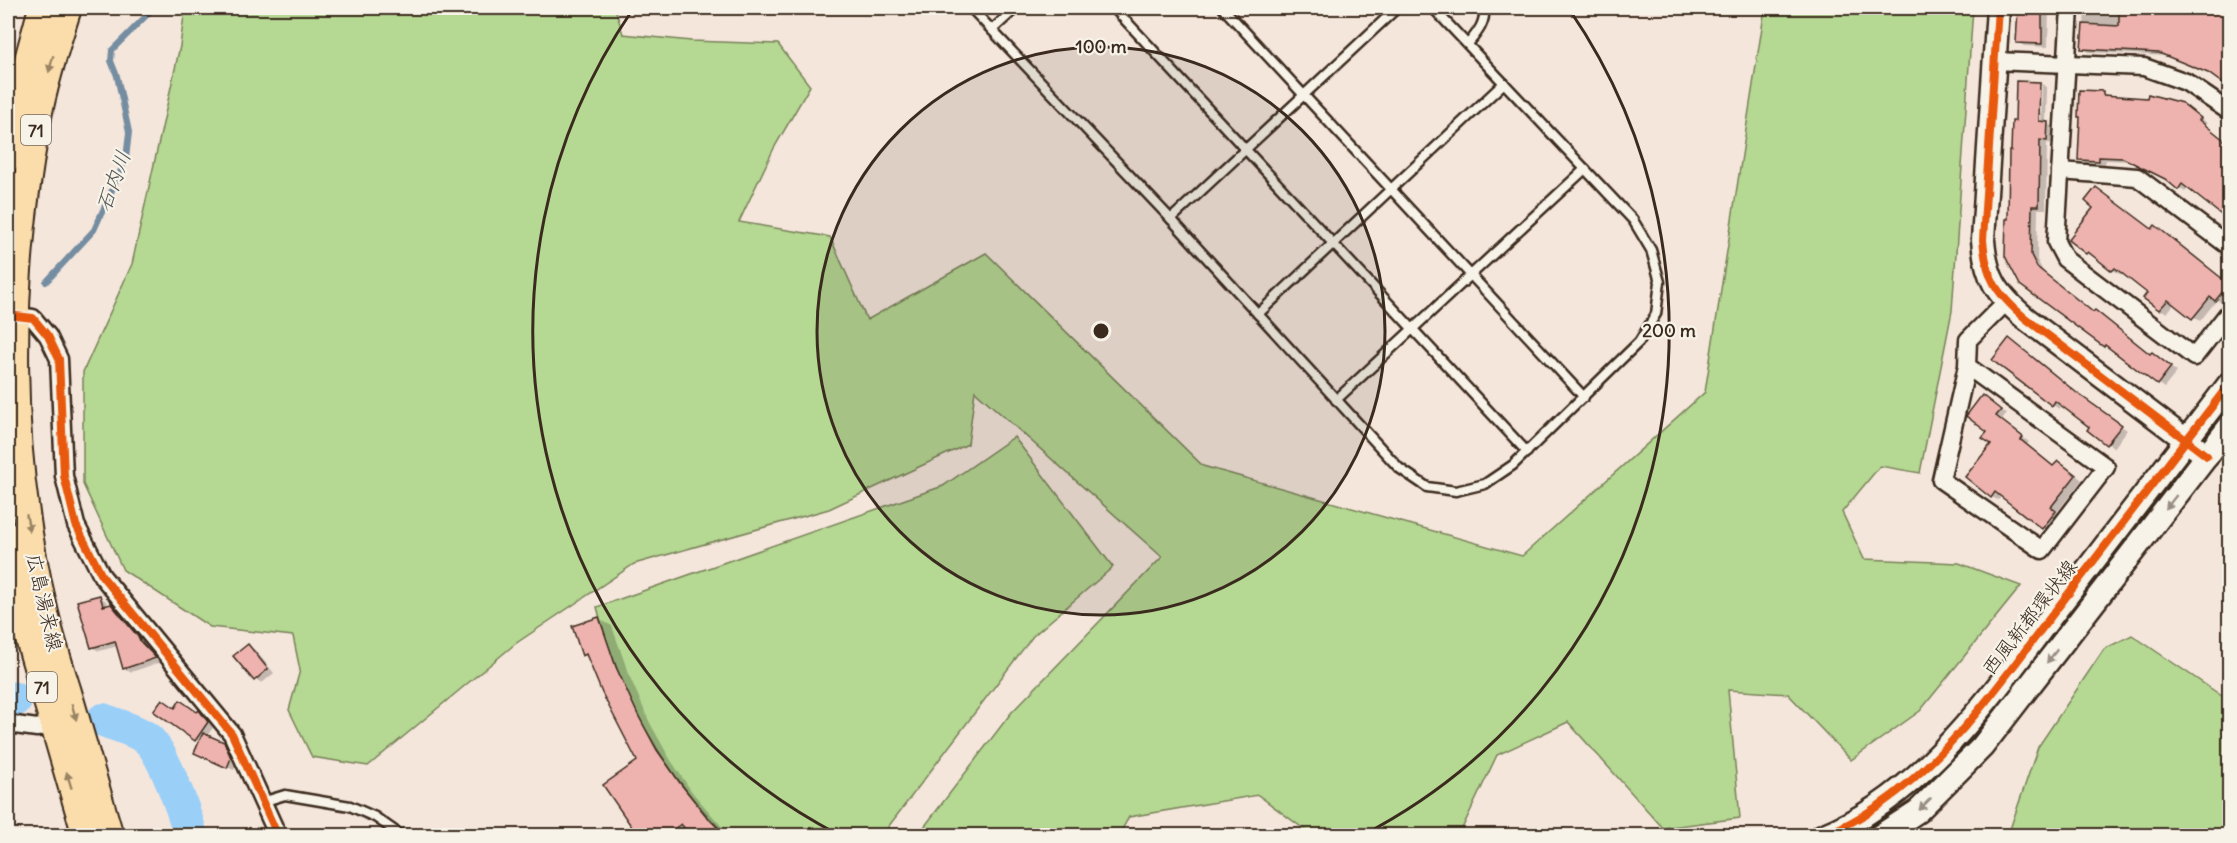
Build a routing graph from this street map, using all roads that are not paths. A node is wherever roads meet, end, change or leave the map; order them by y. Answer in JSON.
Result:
{"nodes":[{"id":1,"x":42,"y":8,"type":"edge"},
{"id":2,"x":68,"y":8,"type":"edge"},
{"id":3,"x":971,"y":8,"type":"edge"},
{"id":4,"x":1016,"y":8,"type":"edge"},
{"id":5,"x":1114,"y":8,"type":"edge"},
{"id":6,"x":1223,"y":8,"type":"edge"},
{"id":7,"x":1397,"y":8,"type":"edge"},
{"id":8,"x":1433,"y":8,"type":"edge"},
{"id":9,"x":1484,"y":8,"type":"edge"},
{"id":10,"x":1998,"y":8,"type":"edge"},
{"id":11,"x":2070,"y":8,"type":"edge"},
{"id":12,"x":992,"y":30,"type":"junction"},
{"id":13,"x":1467,"y":44,"type":"junction"},
{"id":14,"x":1994,"y":61,"type":"junction"},
{"id":15,"x":2066,"y":64,"type":"junction"},
{"id":16,"x":1504,"y":83,"type":"junction"},
{"id":17,"x":1305,"y":95,"type":"junction"},
{"id":18,"x":2229,"y":112,"type":"edge"},
{"id":19,"x":1246,"y":150,"type":"junction"},
{"id":20,"x":8,"y":158,"type":"edge"},
{"id":21,"x":1585,"y":169,"type":"junction"},
{"id":22,"x":2060,"y":171,"type":"junction"},
{"id":23,"x":1392,"y":189,"type":"junction"},
{"id":24,"x":1171,"y":219,"type":"junction"},
{"id":25,"x":1333,"y":244,"type":"junction"},
{"id":26,"x":2229,"y":248,"type":"edge"},
{"id":27,"x":13,"y":254,"type":"edge"},
{"id":28,"x":1471,"y":275,"type":"junction"},
{"id":29,"x":2006,"y":302,"type":"junction"},
{"id":30,"x":2229,"y":311,"type":"edge"},
{"id":31,"x":1258,"y":314,"type":"junction"},
{"id":32,"x":11,"y":315,"type":"edge"},
{"id":33,"x":1412,"y":329,"type":"junction"},
{"id":34,"x":1967,"y":366,"type":"junction"},
{"id":35,"x":2229,"y":383,"type":"edge"},
{"id":36,"x":1584,"y":397,"type":"junction"},
{"id":37,"x":1336,"y":400,"type":"junction"},
{"id":38,"x":2229,"y":426,"type":"edge"},
{"id":39,"x":2187,"y":440,"type":"junction"},
{"id":40,"x":1527,"y":452,"type":"junction"},
{"id":41,"x":2207,"y":456,"type":"junction"},
{"id":42,"x":8,"y":535,"type":"edge"},
{"id":43,"x":8,"y":724,"type":"edge"},
{"id":44,"x":52,"y":724,"type":"junction"},
{"id":45,"x":261,"y":802,"type":"junction"},
{"id":46,"x":86,"y":836,"type":"edge"},
{"id":47,"x":110,"y":836,"type":"edge"},
{"id":48,"x":278,"y":836,"type":"edge"},
{"id":49,"x":402,"y":836,"type":"edge"},
{"id":50,"x":1822,"y":836,"type":"edge"},
{"id":51,"x":1880,"y":836,"type":"edge"}],
"edges":[{"from":1,"to":20,"type":"main road","number":"71"},
{"from":2,"to":27,"type":"main road","name":"広島湯来線","number":"71","one_way":true},
{"from":3,"to":12,"type":"lane"},
{"from":4,"to":12,"type":"lane"},
{"from":5,"to":19,"type":"lane"},
{"from":6,"to":17,"type":"lane"},
{"from":7,"to":17,"type":"lane"},
{"from":8,"to":13,"type":"lane"},
{"from":9,"to":13,"type":"lane"},
{"from":10,"to":14,"type":"street"},
{"from":11,"to":15,"type":"street"},
{"from":12,"to":24,"type":"lane"},
{"from":13,"to":16,"type":"lane"},
{"from":14,"to":15,"type":"street"},
{"from":14,"to":29,"type":"street"},
{"from":15,"to":18,"type":"street"},
{"from":15,"to":22,"type":"street"},
{"from":16,"to":21,"type":"lane"},
{"from":16,"to":23,"type":"lane"},
{"from":17,"to":19,"type":"lane"},
{"from":17,"to":23,"type":"lane"},
{"from":19,"to":24,"type":"lane"},
{"from":19,"to":25,"type":"lane"},
{"from":21,"to":28,"type":"lane"},
{"from":21,"to":36,"type":"lane"},
{"from":22,"to":26,"type":"street"},
{"from":22,"to":30,"type":"street"},
{"from":23,"to":25,"type":"lane"},
{"from":23,"to":28,"type":"lane"},
{"from":24,"to":31,"type":"lane"},
{"from":25,"to":31,"type":"lane"},
{"from":25,"to":33,"type":"lane"},
{"from":27,"to":32,"type":"main road","name":"広島湯来線","number":"71"},
{"from":28,"to":33,"type":"lane"},
{"from":28,"to":36,"type":"lane"},
{"from":29,"to":34,"type":"street"},
{"from":29,"to":39,"type":"street"},
{"from":31,"to":37,"type":"lane"},
{"from":32,"to":45,"type":"street"},
{"from":32,"to":47,"type":"main road","name":"広島湯来線","number":"71","one_way":true},
{"from":33,"to":37,"type":"lane"},
{"from":33,"to":40,"type":"lane"},
{"from":34,"to":34,"type":"street"},
{"from":35,"to":39,"type":"street","name":"西風新都環状線"},
{"from":36,"to":40,"type":"lane"},
{"from":37,"to":40,"type":"lane"},
{"from":38,"to":41,"type":"street"},
{"from":39,"to":41,"type":"street"},
{"from":39,"to":50,"type":"street","name":"西風新都環状線"},
{"from":41,"to":51,"type":"street","one_way":true},
{"from":42,"to":44,"type":"main road","name":"広島湯来線","number":"71"},
{"from":43,"to":44,"type":"street"},
{"from":46,"to":44,"type":"main road","name":"広島湯来線","number":"71","one_way":true},
{"from":45,"to":48,"type":"street"},
{"from":45,"to":49,"type":"lane"}]}
